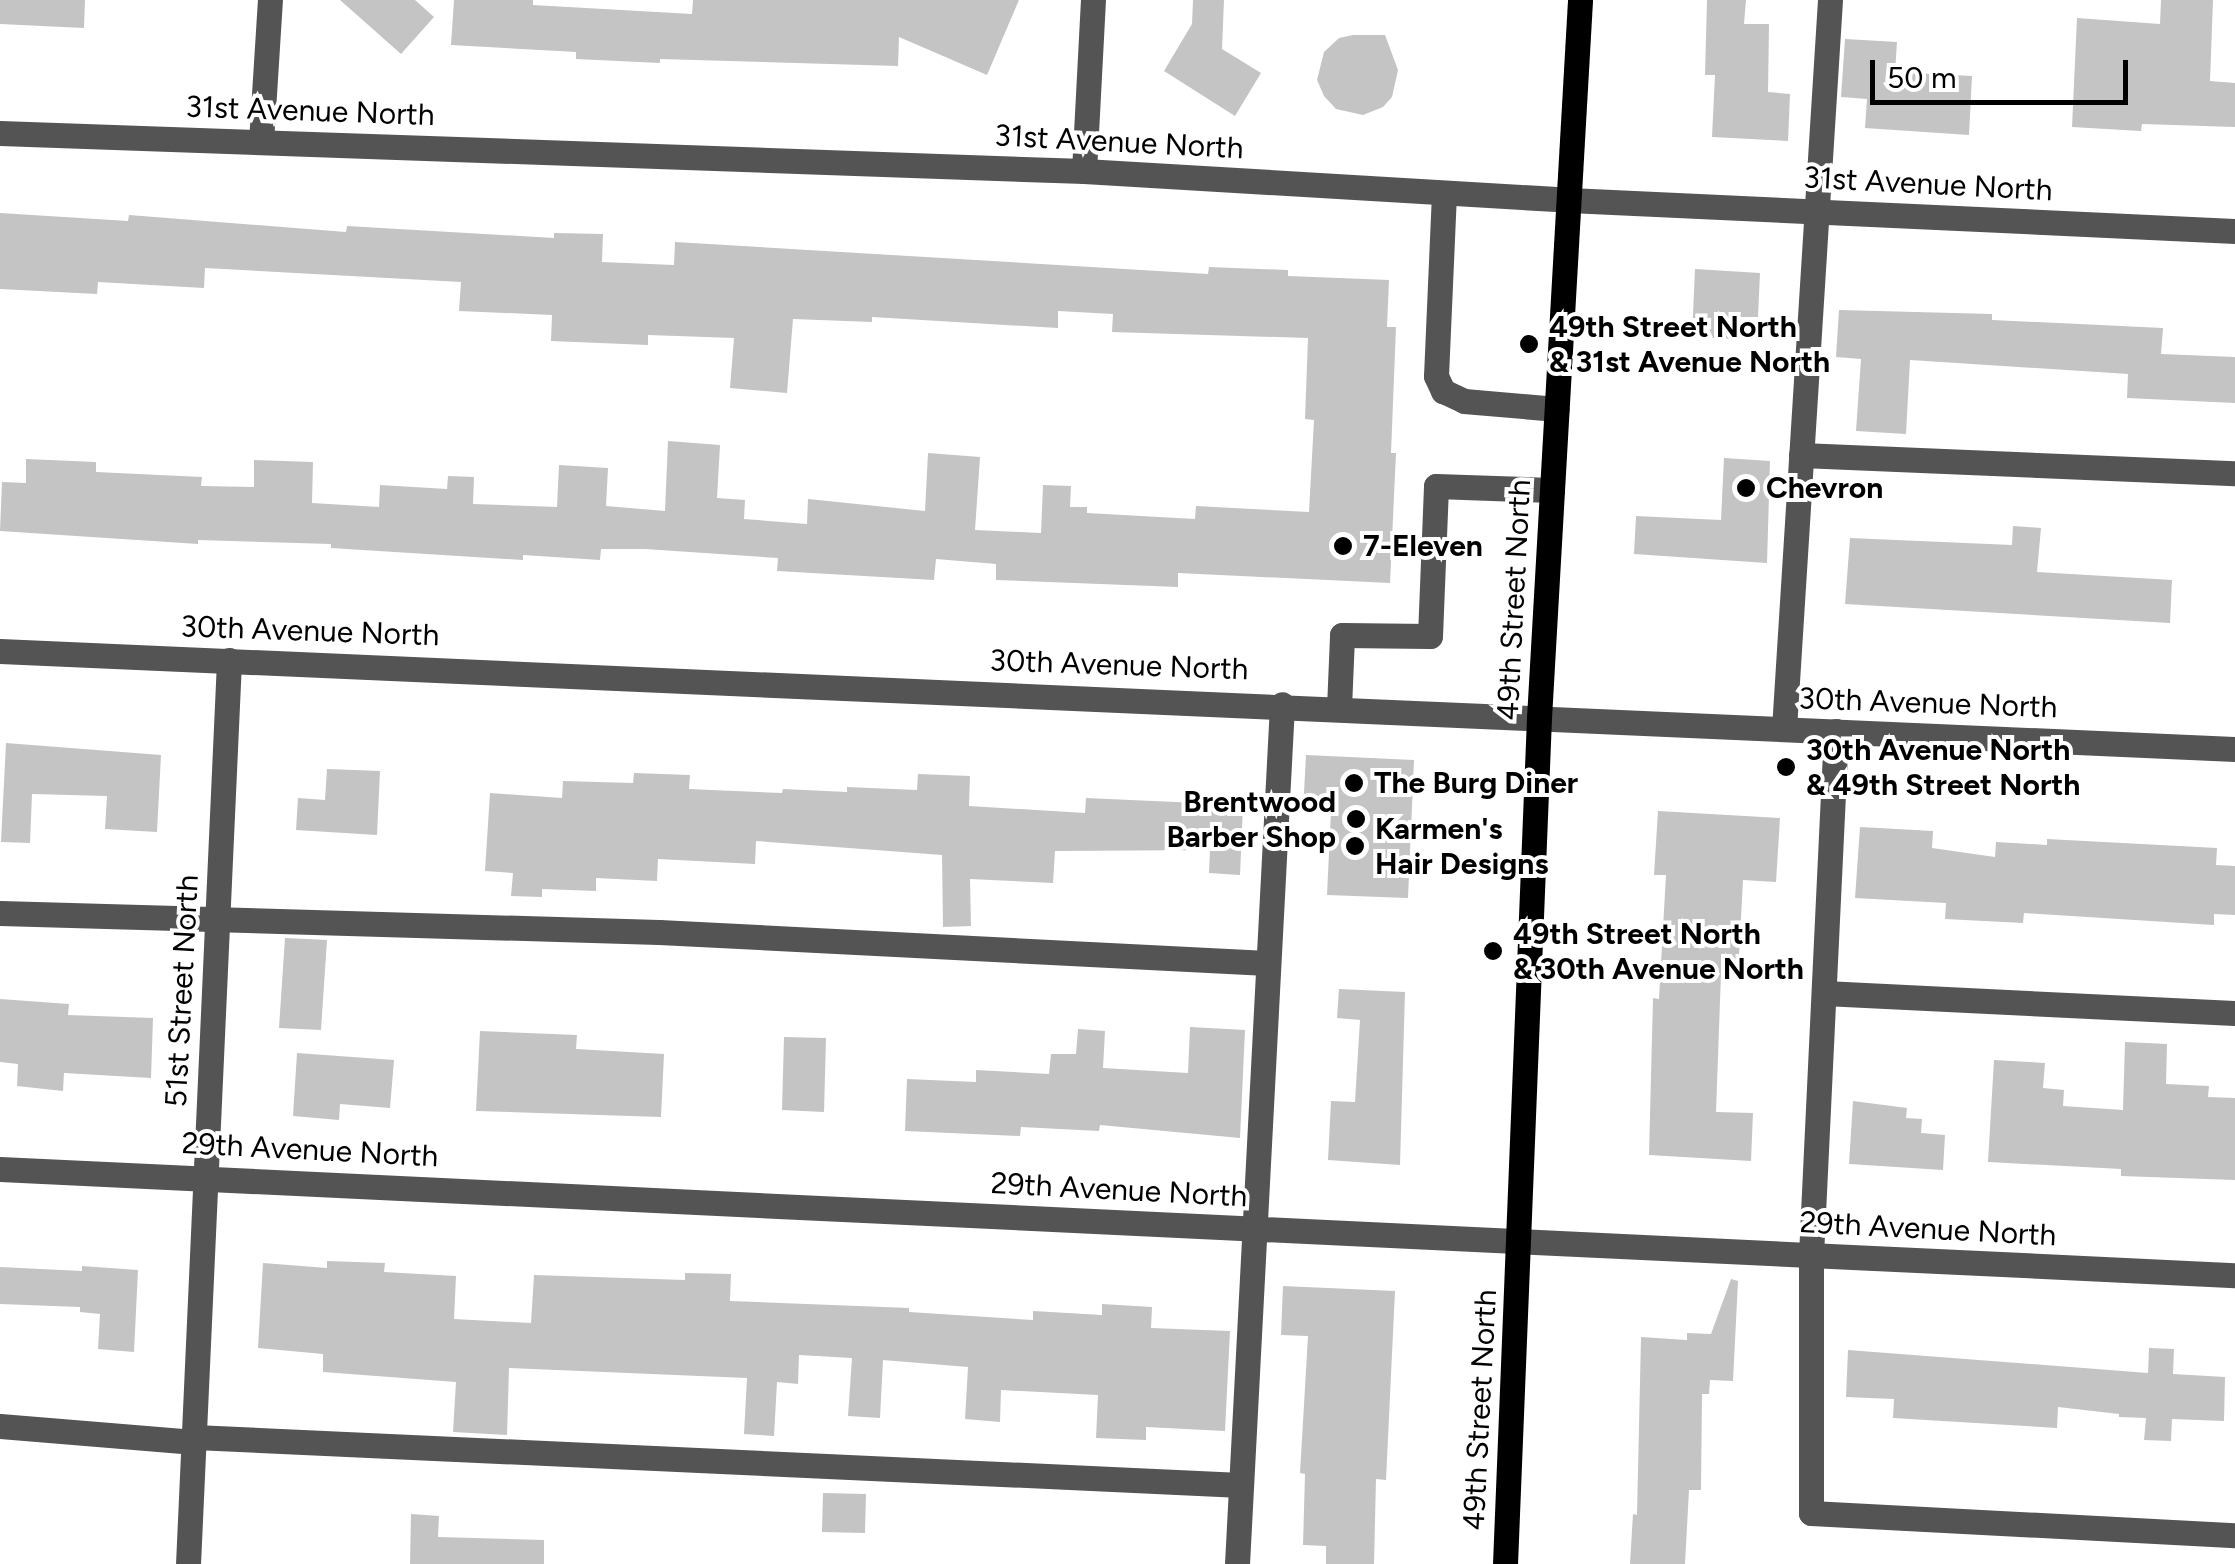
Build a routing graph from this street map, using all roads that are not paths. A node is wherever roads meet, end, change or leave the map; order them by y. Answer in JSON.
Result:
{"nodes":[{"id":1,"x":270,"y":0,"type":"edge"},
{"id":2,"x":1093,"y":0,"type":"edge"},
{"id":3,"x":1580,"y":0,"type":"edge"},
{"id":4,"x":1830,"y":0,"type":"edge"},
{"id":5,"x":0,"y":133,"type":"edge"},
{"id":6,"x":262,"y":142,"type":"junction"},
{"id":7,"x":1084,"y":172,"type":"junction"},
{"id":8,"x":1444,"y":193,"type":"junction"},
{"id":9,"x":1569,"y":200,"type":"junction"},
{"id":10,"x":1816,"y":212,"type":"junction"},
{"id":11,"x":2235,"y":231,"type":"edge"},
{"id":12,"x":1557,"y":408,"type":"junction"},
{"id":13,"x":1801,"y":455,"type":"junction"},
{"id":14,"x":2235,"y":473,"type":"edge"},
{"id":15,"x":1552,"y":490,"type":"junction"},
{"id":16,"x":0,"y":651,"type":"edge"},
{"id":17,"x":229,"y":660,"type":"junction"},
{"id":18,"x":1282,"y":704,"type":"junction"},
{"id":19,"x":1339,"y":708,"type":"junction"},
{"id":20,"x":1539,"y":718,"type":"junction"},
{"id":21,"x":1784,"y":730,"type":"junction"},
{"id":22,"x":1836,"y":732,"type":"junction"},
{"id":23,"x":2235,"y":749,"type":"edge"},
{"id":24,"x":0,"y":913,"type":"edge"},
{"id":25,"x":218,"y":917,"type":"junction"},
{"id":26,"x":1268,"y":962,"type":"junction"},
{"id":27,"x":1824,"y":993,"type":"junction"},
{"id":28,"x":2235,"y":1013,"type":"edge"},
{"id":29,"x":0,"y":1169,"type":"edge"},
{"id":30,"x":206,"y":1178,"type":"junction"},
{"id":31,"x":1253,"y":1230,"type":"junction"},
{"id":32,"x":1520,"y":1243,"type":"junction"},
{"id":33,"x":1811,"y":1256,"type":"junction"},
{"id":34,"x":2235,"y":1275,"type":"edge"},
{"id":35,"x":0,"y":1426,"type":"edge"},
{"id":36,"x":194,"y":1440,"type":"junction"},
{"id":37,"x":1241,"y":1485,"type":"junction"},
{"id":38,"x":2235,"y":1536,"type":"edge"},
{"id":39,"x":188,"y":1564,"type":"edge"},
{"id":40,"x":1238,"y":1564,"type":"edge"},
{"id":41,"x":1506,"y":1564,"type":"edge"}],
"edges":[{"from":1,"to":6,"type":"street"},
{"from":2,"to":7,"type":"street"},
{"from":3,"to":9,"type":"main road","name":"49th Street North"},
{"from":4,"to":10,"type":"street"},
{"from":5,"to":6,"type":"street","name":"31st Avenue North"},
{"from":6,"to":7,"type":"street","name":"31st Avenue North"},
{"from":7,"to":8,"type":"street","name":"31st Avenue North"},
{"from":8,"to":9,"type":"street","name":"31st Avenue North"},
{"from":8,"to":12,"type":"street"},
{"from":9,"to":10,"type":"street","name":"31st Avenue North"},
{"from":9,"to":12,"type":"main road","name":"49th Street North"},
{"from":10,"to":11,"type":"street","name":"31st Avenue North"},
{"from":10,"to":13,"type":"street"},
{"from":12,"to":15,"type":"main road","name":"49th Street North"},
{"from":13,"to":14,"type":"street"},
{"from":13,"to":21,"type":"street"},
{"from":15,"to":19,"type":"street"},
{"from":15,"to":20,"type":"main road","name":"49th Street North"},
{"from":16,"to":17,"type":"street","name":"30th Avenue North"},
{"from":17,"to":18,"type":"street","name":"30th Avenue North"},
{"from":17,"to":25,"type":"street","name":"51st Street North"},
{"from":18,"to":19,"type":"street","name":"30th Avenue North"},
{"from":18,"to":26,"type":"street"},
{"from":19,"to":20,"type":"street","name":"30th Avenue North"},
{"from":20,"to":21,"type":"street","name":"30th Avenue North"},
{"from":20,"to":32,"type":"main road","name":"49th Street North"},
{"from":21,"to":22,"type":"street","name":"30th Avenue North"},
{"from":22,"to":23,"type":"street","name":"30th Avenue North"},
{"from":22,"to":27,"type":"street"},
{"from":24,"to":25,"type":"street"},
{"from":25,"to":26,"type":"street"},
{"from":25,"to":30,"type":"street","name":"51st Street North"},
{"from":26,"to":31,"type":"street"},
{"from":27,"to":28,"type":"street"},
{"from":27,"to":33,"type":"street"},
{"from":29,"to":30,"type":"street","name":"29th Avenue North"},
{"from":30,"to":31,"type":"street","name":"29th Avenue North"},
{"from":30,"to":36,"type":"street","name":"51st Street North"},
{"from":31,"to":32,"type":"street","name":"29th Avenue North"},
{"from":31,"to":37,"type":"street"},
{"from":32,"to":33,"type":"street","name":"29th Avenue North"},
{"from":32,"to":41,"type":"main road","name":"49th Street North"},
{"from":33,"to":34,"type":"street","name":"29th Avenue North"},
{"from":33,"to":38,"type":"street"},
{"from":35,"to":36,"type":"street"},
{"from":36,"to":37,"type":"street"},
{"from":36,"to":39,"type":"street","name":"51st Street North"},
{"from":37,"to":40,"type":"street"}]}
